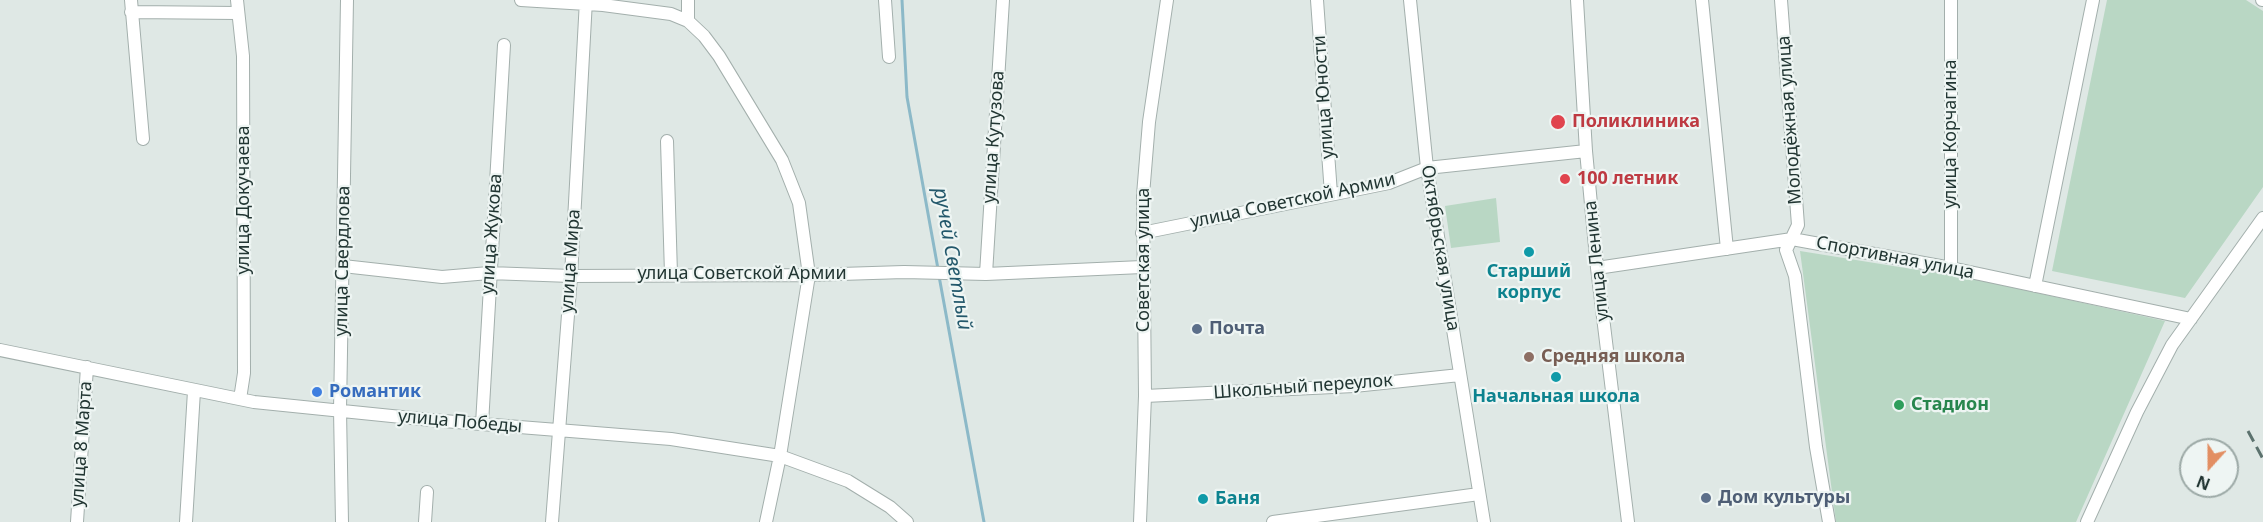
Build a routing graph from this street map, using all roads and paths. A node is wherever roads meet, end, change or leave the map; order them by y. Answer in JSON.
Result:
{"nodes":[{"id":1,"x":346,"y":0,"type":"edge"},
{"id":2,"x":521,"y":0,"type":"edge"},
{"id":3,"x":688,"y":0,"type":"edge"},
{"id":4,"x":885,"y":0,"type":"edge"},
{"id":5,"x":1003,"y":0,"type":"edge"},
{"id":6,"x":1167,"y":0,"type":"edge"},
{"id":7,"x":1317,"y":0,"type":"edge"},
{"id":8,"x":1410,"y":0,"type":"edge"},
{"id":9,"x":1577,"y":0,"type":"edge"},
{"id":10,"x":1702,"y":0,"type":"edge"},
{"id":11,"x":1781,"y":0,"type":"edge"},
{"id":12,"x":1951,"y":0,"type":"edge"},
{"id":13,"x":2093,"y":0,"type":"edge"},
{"id":14,"x":586,"y":2,"type":"edge"},
{"id":15,"x":131,"y":6,"type":"edge"},
{"id":16,"x":237,"y":6,"type":"edge"},
{"id":17,"x":688,"y":21,"type":"junction"},
{"id":18,"x":504,"y":45,"type":"dead end"},
{"id":19,"x":890,"y":57,"type":"dead end"},
{"id":20,"x":144,"y":139,"type":"dead end"},
{"id":21,"x":666,"y":141,"type":"dead end"},
{"id":22,"x":1586,"y":151,"type":"junction"},
{"id":23,"x":1427,"y":168,"type":"junction"},
{"id":24,"x":1331,"y":194,"type":"junction"},
{"id":25,"x":2263,"y":218,"type":"edge"},
{"id":26,"x":1142,"y":233,"type":"junction"},
{"id":27,"x":1792,"y":239,"type":"junction"},
{"id":28,"x":1726,"y":249,"type":"junction"},
{"id":29,"x":342,"y":266,"type":"junction"},
{"id":30,"x":1142,"y":267,"type":"junction"},
{"id":31,"x":1597,"y":268,"type":"junction"},
{"id":32,"x":1951,"y":268,"type":"junction"},
{"id":33,"x":489,"y":273,"type":"junction"},
{"id":34,"x":671,"y":274,"type":"junction"},
{"id":35,"x":986,"y":274,"type":"junction"},
{"id":36,"x":808,"y":275,"type":"junction"},
{"id":37,"x":571,"y":276,"type":"junction"},
{"id":38,"x":2035,"y":286,"type":"junction"},
{"id":39,"x":2191,"y":319,"type":"junction"},
{"id":40,"x":0,"y":350,"type":"edge"},
{"id":41,"x":87,"y":367,"type":"junction"},
{"id":42,"x":1460,"y":375,"type":"junction"},
{"id":43,"x":194,"y":391,"type":"junction"},
{"id":44,"x":1144,"y":396,"type":"junction"},
{"id":45,"x":240,"y":399,"type":"junction"},
{"id":46,"x":340,"y":410,"type":"junction"},
{"id":47,"x":482,"y":424,"type":"junction"},
{"id":48,"x":558,"y":430,"type":"junction"},
{"id":49,"x":780,"y":456,"type":"junction"},
{"id":50,"x":427,"y":492,"type":"dead end"},
{"id":51,"x":1479,"y":494,"type":"junction"},
{"id":52,"x":77,"y":522,"type":"edge"},
{"id":53,"x":186,"y":522,"type":"edge"},
{"id":54,"x":342,"y":522,"type":"edge"},
{"id":55,"x":425,"y":522,"type":"edge"},
{"id":56,"x":552,"y":522,"type":"edge"},
{"id":57,"x":766,"y":522,"type":"edge"},
{"id":58,"x":907,"y":522,"type":"edge"},
{"id":59,"x":1140,"y":522,"type":"edge"},
{"id":60,"x":1274,"y":522,"type":"edge"},
{"id":61,"x":1484,"y":522,"type":"edge"},
{"id":62,"x":1628,"y":522,"type":"edge"},
{"id":63,"x":1829,"y":522,"type":"edge"},
{"id":64,"x":2087,"y":522,"type":"edge"}],
"edges":[{"from":1,"to":29,"type":"street","name":"улица Свердлова"},
{"from":2,"to":14,"type":"street"},
{"from":3,"to":17,"type":"street"},
{"from":4,"to":19,"type":"street"},
{"from":5,"to":35,"type":"street","name":"улица Кутузова"},
{"from":6,"to":26,"type":"street","name":"Советская улица"},
{"from":7,"to":24,"type":"street","name":"улица Юности"},
{"from":8,"to":23,"type":"street","name":"Октябрьская улица"},
{"from":9,"to":22,"type":"street","name":"улица Ленина"},
{"from":10,"to":28,"type":"street"},
{"from":11,"to":27,"type":"street","name":"Молодёжная улица"},
{"from":12,"to":32,"type":"street","name":"улица Корчагина"},
{"from":13,"to":38,"type":"street"},
{"from":14,"to":17,"type":"street"},
{"from":14,"to":37,"type":"street","name":"улица Мира"},
{"from":15,"to":16,"type":"street"},
{"from":15,"to":20,"type":"street"},
{"from":16,"to":45,"type":"street","name":"улица Докучаева"},
{"from":17,"to":36,"type":"street"},
{"from":18,"to":33,"type":"street","name":"улица Жукова"},
{"from":21,"to":34,"type":"street"},
{"from":22,"to":23,"type":"street","name":"улица Советской Армии"},
{"from":22,"to":31,"type":"street","name":"улица Ленина"},
{"from":23,"to":24,"type":"street","name":"улица Советской Армии"},
{"from":23,"to":42,"type":"street","name":"Октябрьская улица"},
{"from":24,"to":26,"type":"street","name":"улица Советской Армии"},
{"from":25,"to":39,"type":"street"},
{"from":26,"to":30,"type":"street","name":"Советская улица"},
{"from":27,"to":28,"type":"street","name":"Спортивная улица"},
{"from":27,"to":32,"type":"street","name":"Спортивная улица"},
{"from":27,"to":63,"type":"street","name":"Молодёжная улица"},
{"from":28,"to":31,"type":"street","name":"Спортивная улица"},
{"from":29,"to":33,"type":"street","name":"улица Советской Армии"},
{"from":29,"to":46,"type":"street","name":"улица Свердлова"},
{"from":30,"to":35,"type":"street","name":"улица Советской Армии"},
{"from":30,"to":44,"type":"street","name":"Советская улица"},
{"from":31,"to":62,"type":"street","name":"улица Ленина"},
{"from":32,"to":38,"type":"street","name":"Спортивная улица"},
{"from":33,"to":37,"type":"street","name":"улица Советской Армии"},
{"from":33,"to":47,"type":"street","name":"улица Жукова"},
{"from":34,"to":36,"type":"street","name":"улица Советской Армии"},
{"from":34,"to":37,"type":"street","name":"улица Советской Армии"},
{"from":35,"to":36,"type":"street","name":"улица Советской Армии"},
{"from":36,"to":49,"type":"street"},
{"from":37,"to":48,"type":"street","name":"улица Мира"},
{"from":38,"to":39,"type":"street","name":"Спортивная улица"},
{"from":39,"to":64,"type":"street"},
{"from":40,"to":41,"type":"street","name":"улица Победы"},
{"from":41,"to":43,"type":"street","name":"улица Победы"},
{"from":41,"to":52,"type":"street","name":"улица 8 Марта"},
{"from":42,"to":44,"type":"street","name":"Школьный переулок"},
{"from":42,"to":51,"type":"street","name":"Октябрьская улица"},
{"from":43,"to":45,"type":"street","name":"улица Победы"},
{"from":43,"to":53,"type":"street"},
{"from":44,"to":59,"type":"street","name":"Советская улица"},
{"from":45,"to":46,"type":"street","name":"улица Победы"},
{"from":46,"to":47,"type":"street","name":"улица Победы"},
{"from":46,"to":54,"type":"street","name":"улица Свердлова"},
{"from":47,"to":48,"type":"street","name":"улица Победы"},
{"from":48,"to":49,"type":"street","name":"улица Победы"},
{"from":48,"to":56,"type":"street","name":"улица Мира"},
{"from":49,"to":57,"type":"street"},
{"from":49,"to":58,"type":"street","name":"улица Победы"},
{"from":50,"to":55,"type":"street"},
{"from":51,"to":60,"type":"street"},
{"from":51,"to":61,"type":"street","name":"Октябрьская улица"}]}
